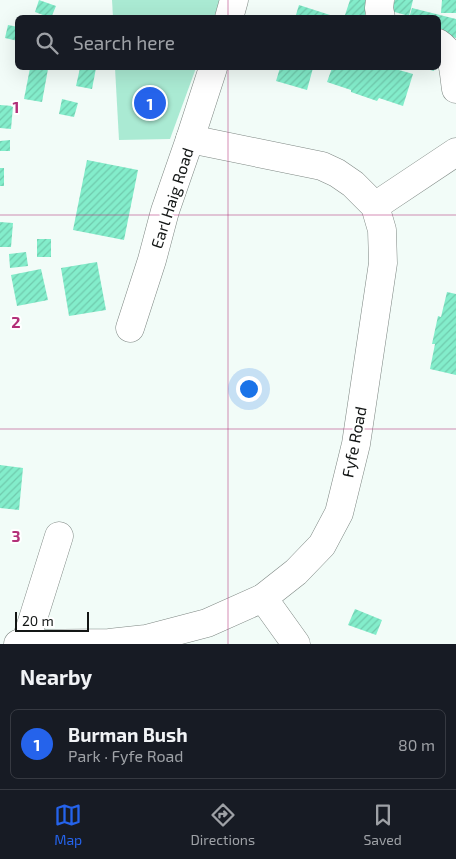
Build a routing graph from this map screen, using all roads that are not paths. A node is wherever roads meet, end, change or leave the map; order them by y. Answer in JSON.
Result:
{"nodes":[{"id":1,"x":234,"y":0,"type":"edge"},
{"id":2,"x":380,"y":0,"type":"edge"},
{"id":3,"x":230,"y":15,"type":"edge"},
{"id":4,"x":380,"y":15,"type":"edge"},
{"id":5,"x":441,"y":46,"type":"edge"},
{"id":6,"x":212,"y":70,"type":"edge"},
{"id":7,"x":456,"y":89,"type":"edge"},
{"id":8,"x":190,"y":139,"type":"junction"},
{"id":9,"x":456,"y":152,"type":"edge"},
{"id":10,"x":375,"y":206,"type":"junction"},
{"id":11,"x":130,"y":328,"type":"dead end"},
{"id":12,"x":60,"y":536,"type":"dead end"},
{"id":13,"x":263,"y":598,"type":"junction"},
{"id":14,"x":18,"y":644,"type":"edge"},
{"id":15,"x":25,"y":644,"type":"edge"},
{"id":16,"x":296,"y":644,"type":"edge"}],
"edges":[{"from":1,"to":3,"type":"street"},
{"from":2,"to":4,"type":"street"},
{"from":5,"to":7,"type":"street"},
{"from":6,"to":8,"type":"street","name":"Earl Haig Road"},
{"from":8,"to":10,"type":"street","name":"Fyfe Road"},
{"from":8,"to":11,"type":"street","name":"Earl Haig Road"},
{"from":9,"to":10,"type":"street"},
{"from":10,"to":13,"type":"street","name":"Fyfe Road"},
{"from":12,"to":15,"type":"street"},
{"from":13,"to":15,"type":"street","name":"Fyfe Road"},
{"from":13,"to":16,"type":"street"},
{"from":14,"to":15,"type":"street","name":"Fyfe Road"}]}
